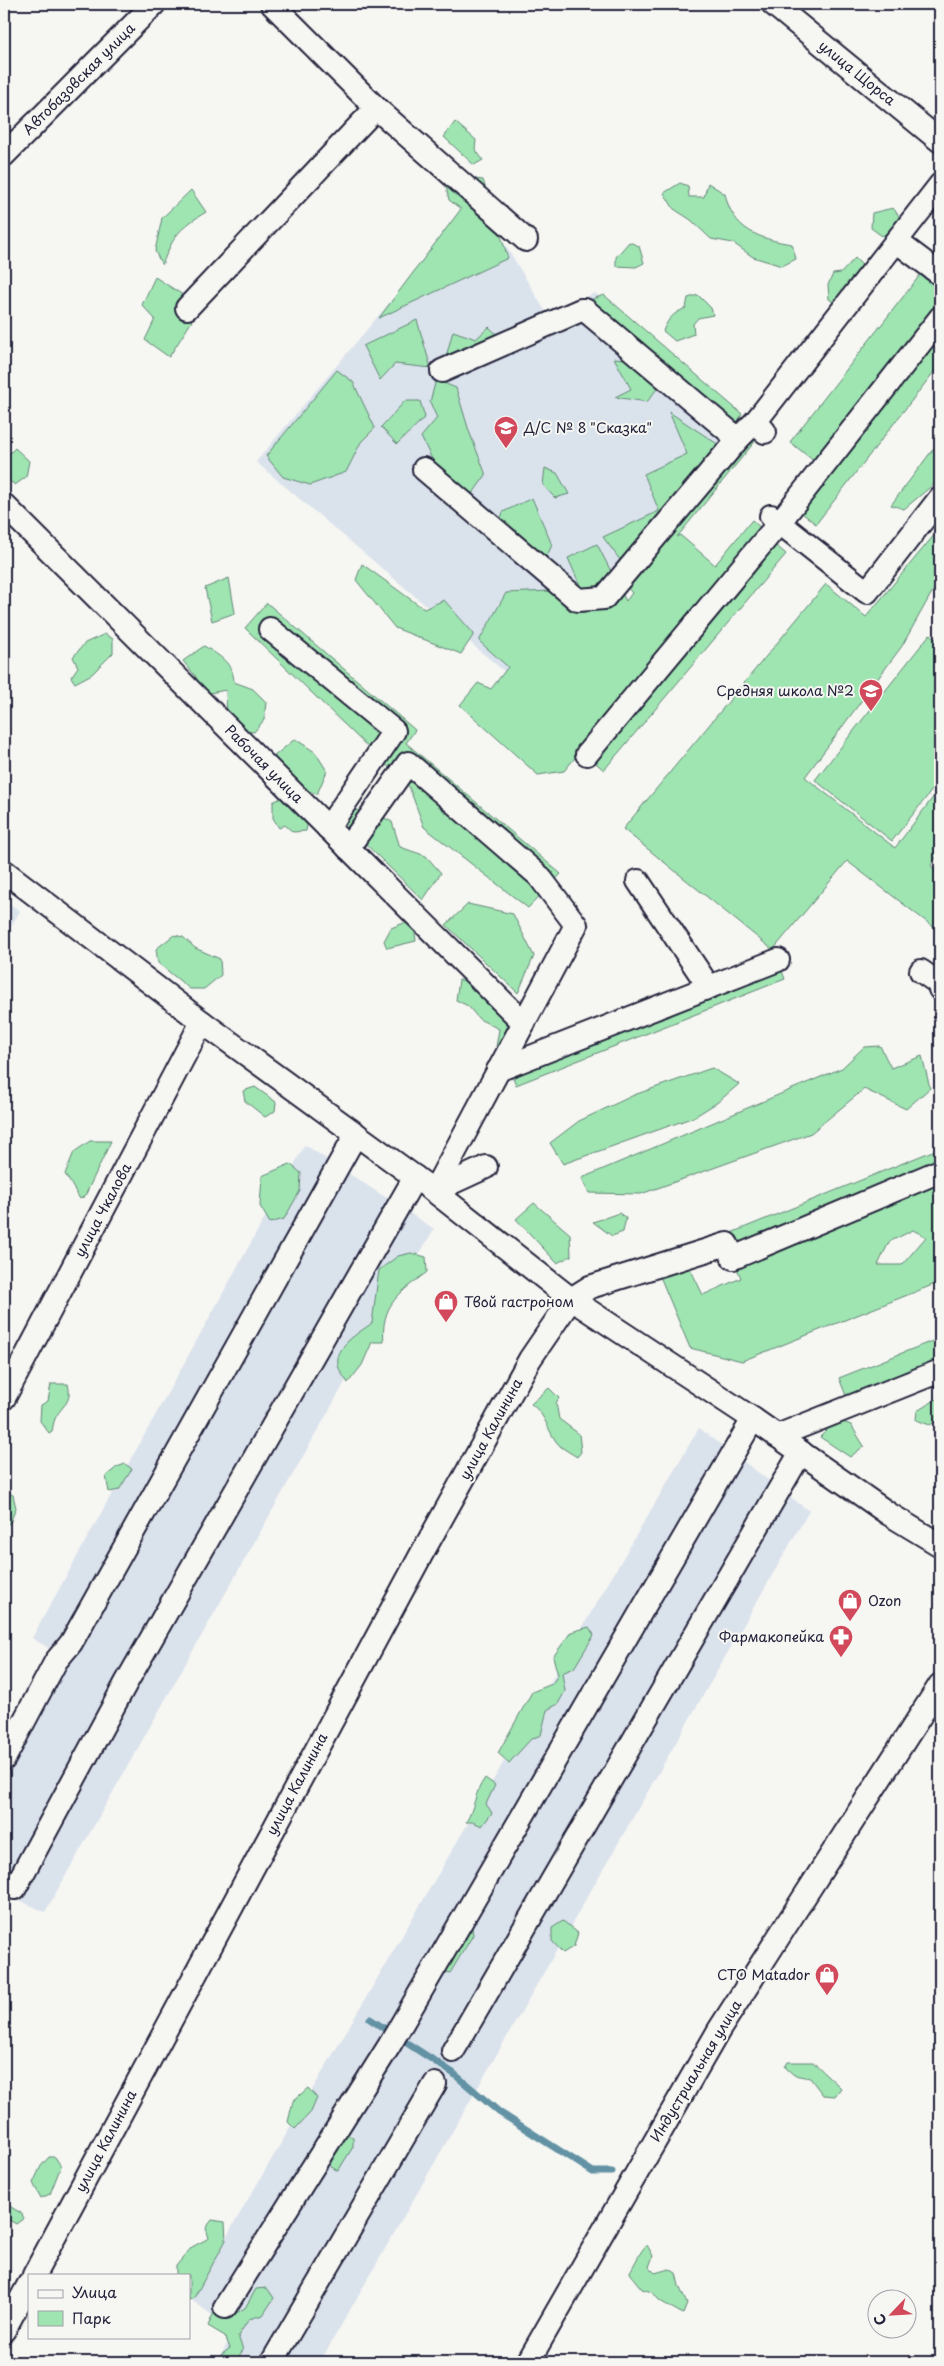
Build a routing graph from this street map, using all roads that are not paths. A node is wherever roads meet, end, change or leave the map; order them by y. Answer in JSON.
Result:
{"nodes":[{"id":1,"x":154,"y":4,"type":"edge"},
{"id":2,"x":272,"y":4,"type":"edge"},
{"id":3,"x":783,"y":7,"type":"edge"},
{"id":4,"x":376,"y":108,"type":"junction"},
{"id":5,"x":940,"y":141,"type":"edge"},
{"id":6,"x":4,"y":155,"type":"edge"},
{"id":7,"x":940,"y":185,"type":"edge"},
{"id":8,"x":526,"y":240,"type":"dead end"},
{"id":9,"x":896,"y":241,"type":"junction"},
{"id":10,"x":940,"y":274,"type":"edge"},
{"id":11,"x":187,"y":308,"type":"dead end"},
{"id":12,"x":940,"y":318,"type":"edge"},
{"id":13,"x":442,"y":371,"type":"dead end"},
{"id":14,"x":738,"y":439,"type":"junction"},
{"id":15,"x":424,"y":468,"type":"dead end"},
{"id":16,"x":940,"y":498,"type":"edge"},
{"id":17,"x":4,"y":505,"type":"edge"},
{"id":18,"x":775,"y":519,"type":"junction"},
{"id":19,"x":270,"y":629,"type":"dead end"},
{"id":20,"x":588,"y":754,"type":"dead end"},
{"id":21,"x":328,"y":828,"type":"junction"},
{"id":22,"x":348,"y":848,"type":"junction"},
{"id":23,"x":4,"y":871,"type":"edge"},
{"id":24,"x":638,"y":882,"type":"dead end"},
{"id":25,"x":778,"y":960,"type":"dead end"},
{"id":26,"x":921,"y":971,"type":"dead end"},
{"id":27,"x":709,"y":987,"type":"junction"},
{"id":28,"x":940,"y":989,"type":"edge"},
{"id":29,"x":202,"y":1022,"type":"junction"},
{"id":30,"x":524,"y":1023,"type":"junction"},
{"id":31,"x":498,"y":1070,"type":"junction"},
{"id":32,"x":356,"y":1134,"type":"junction"},
{"id":33,"x":486,"y":1167,"type":"dead end"},
{"id":34,"x":940,"y":1171,"type":"edge"},
{"id":35,"x":415,"y":1177,"type":"junction"},
{"id":36,"x":434,"y":1191,"type":"junction"},
{"id":37,"x":571,"y":1299,"type":"junction"},
{"id":38,"x":940,"y":1371,"type":"edge"},
{"id":39,"x":4,"y":1398,"type":"edge"},
{"id":40,"x":753,"y":1419,"type":"junction"},
{"id":41,"x":777,"y":1436,"type":"junction"},
{"id":42,"x":800,"y":1452,"type":"junction"},
{"id":43,"x":940,"y":1544,"type":"edge"},
{"id":44,"x":940,"y":1685,"type":"edge"},
{"id":45,"x":4,"y":1759,"type":"edge"},
{"id":46,"x":15,"y":1888,"type":"dead end"},
{"id":47,"x":453,"y":2051,"type":"dead end"},
{"id":48,"x":436,"y":2084,"type":"dead end"},
{"id":49,"x":35,"y":2274,"type":"edge"},
{"id":50,"x":28,"y":2286,"type":"edge"},
{"id":51,"x":225,"y":2307,"type":"dead end"},
{"id":52,"x":4,"y":2330,"type":"edge"},
{"id":53,"x":272,"y":2362,"type":"edge"},
{"id":54,"x":528,"y":2362,"type":"edge"}],
"edges":[{"from":1,"to":6,"type":"street","name":"Автобазовская улица"},
{"from":2,"to":4,"type":"street"},
{"from":3,"to":5,"type":"street","name":"улица Щорса"},
{"from":4,"to":8,"type":"street"},
{"from":4,"to":11,"type":"street"},
{"from":7,"to":9,"type":"street"},
{"from":9,"to":10,"type":"street"},
{"from":9,"to":14,"type":"street"},
{"from":12,"to":18,"type":"street"},
{"from":13,"to":14,"type":"street"},
{"from":14,"to":15,"type":"street"},
{"from":16,"to":18,"type":"street"},
{"from":17,"to":21,"type":"street","name":"Рабочая улица"},
{"from":18,"to":20,"type":"street"},
{"from":19,"to":21,"type":"street"},
{"from":21,"to":22,"type":"street","name":"Рабочая улица"},
{"from":22,"to":30,"type":"street","name":"Рабочая улица"},
{"from":22,"to":30,"type":"street"},
{"from":23,"to":29,"type":"street"},
{"from":24,"to":27,"type":"street"},
{"from":25,"to":27,"type":"street"},
{"from":26,"to":28,"type":"street"},
{"from":27,"to":31,"type":"street"},
{"from":29,"to":32,"type":"street"},
{"from":29,"to":39,"type":"street","name":"улица Чкалова"},
{"from":30,"to":31,"type":"street"},
{"from":31,"to":36,"type":"street"},
{"from":32,"to":35,"type":"street"},
{"from":32,"to":45,"type":"street"},
{"from":33,"to":36,"type":"street"},
{"from":34,"to":37,"type":"street"},
{"from":35,"to":36,"type":"street"},
{"from":35,"to":46,"type":"street"},
{"from":36,"to":37,"type":"street"},
{"from":37,"to":40,"type":"street"},
{"from":37,"to":49,"type":"street","name":"улица Калинина"},
{"from":38,"to":41,"type":"street"},
{"from":40,"to":41,"type":"street"},
{"from":40,"to":51,"type":"street"},
{"from":41,"to":42,"type":"street"},
{"from":42,"to":43,"type":"street"},
{"from":42,"to":47,"type":"street"},
{"from":44,"to":54,"type":"street","name":"Индустриальная улица"},
{"from":48,"to":53,"type":"street"},
{"from":50,"to":52,"type":"street"}]}
